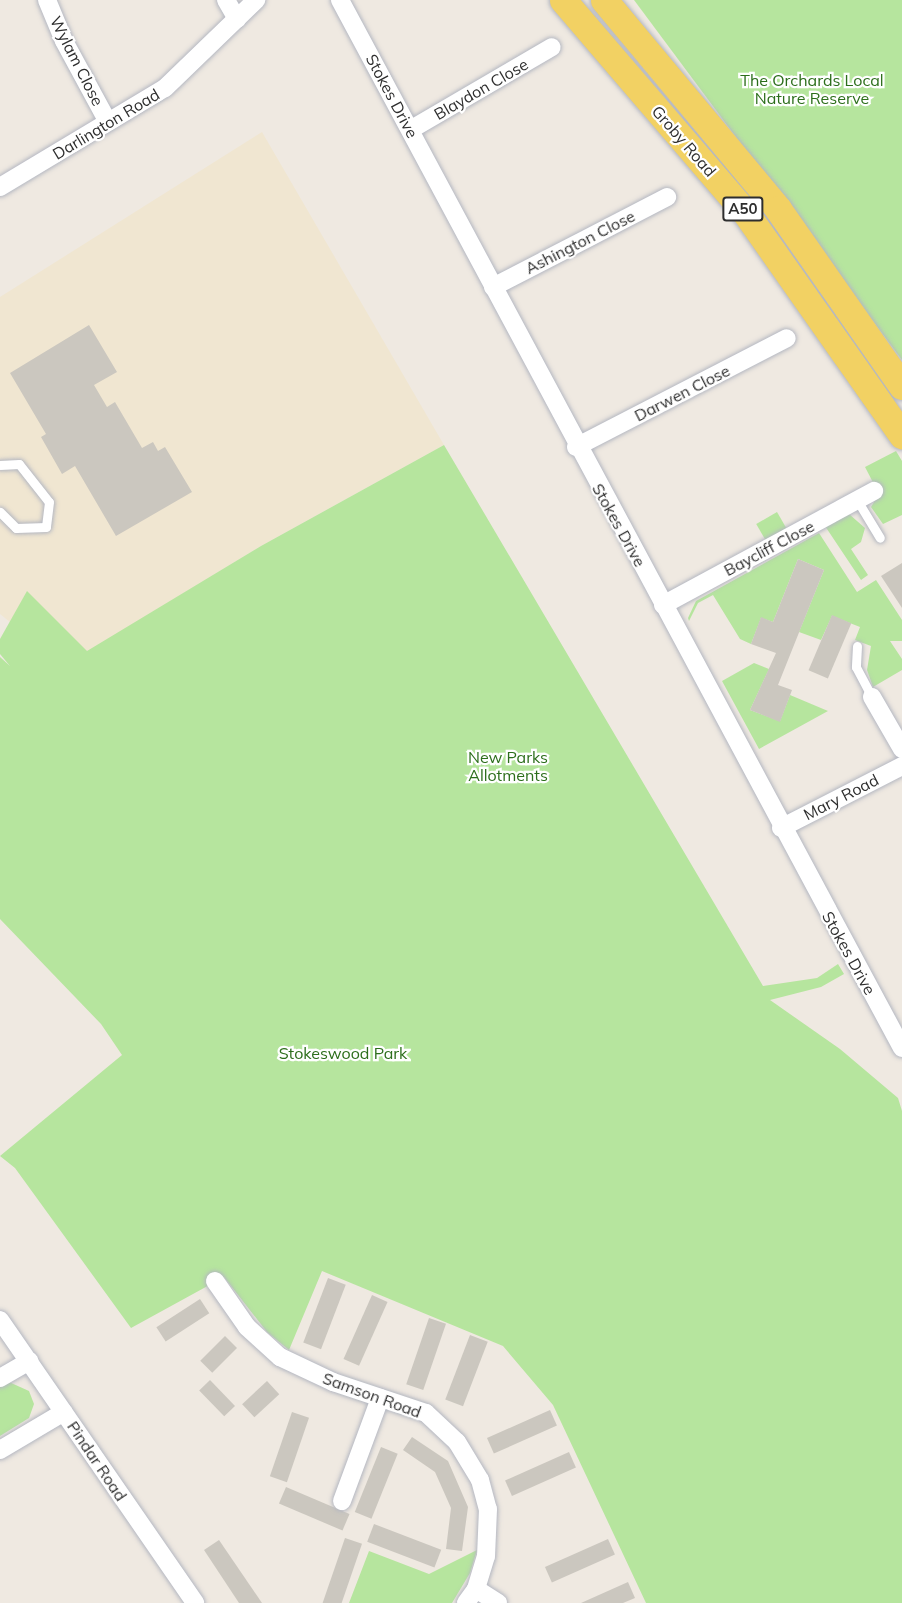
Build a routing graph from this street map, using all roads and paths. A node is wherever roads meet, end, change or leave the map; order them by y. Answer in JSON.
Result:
{"nodes":[{"id":1,"x":46,"y":0,"type":"edge"},
{"id":2,"x":226,"y":0,"type":"edge"},
{"id":3,"x":256,"y":0,"type":"edge"},
{"id":4,"x":340,"y":0,"type":"edge"},
{"id":5,"x":563,"y":0,"type":"edge"},
{"id":6,"x":604,"y":0,"type":"edge"},
{"id":7,"x":237,"y":19,"type":"junction"},
{"id":8,"x":552,"y":47,"type":"dead end"},
{"id":9,"x":108,"y":122,"type":"junction"},
{"id":10,"x":411,"y":130,"type":"junction"},
{"id":11,"x":0,"y":187,"type":"edge"},
{"id":12,"x":667,"y":197,"type":"dead end"},
{"id":13,"x":493,"y":287,"type":"junction"},
{"id":14,"x":787,"y":338,"type":"dead end"},
{"id":15,"x":902,"y":386,"type":"edge"},
{"id":16,"x":902,"y":435,"type":"edge"},
{"id":17,"x":576,"y":447,"type":"junction"},
{"id":18,"x":0,"y":465,"type":"edge"},
{"id":19,"x":874,"y":491,"type":"dead end"},
{"id":20,"x":857,"y":500,"type":"junction"},
{"id":21,"x":0,"y":512,"type":"edge"},
{"id":22,"x":880,"y":538,"type":"dead end"},
{"id":23,"x":663,"y":605,"type":"junction"},
{"id":24,"x":857,"y":646,"type":"dead end"},
{"id":25,"x":872,"y":697,"type":"joint"},
{"id":26,"x":902,"y":749,"type":"edge"},
{"id":27,"x":902,"y":766,"type":"edge"},
{"id":28,"x":781,"y":828,"type":"junction"},
{"id":29,"x":902,"y":1048,"type":"edge"},
{"id":30,"x":215,"y":1281,"type":"dead end"},
{"id":31,"x":0,"y":1320,"type":"edge"},
{"id":32,"x":30,"y":1361,"type":"junction"},
{"id":33,"x":0,"y":1378,"type":"edge"},
{"id":34,"x":380,"y":1398,"type":"junction"},
{"id":35,"x":64,"y":1412,"type":"junction"},
{"id":36,"x":0,"y":1450,"type":"edge"},
{"id":37,"x":342,"y":1501,"type":"dead end"},
{"id":38,"x":471,"y":1596,"type":"edge"},
{"id":39,"x":195,"y":1603,"type":"edge"},
{"id":40,"x":498,"y":1603,"type":"edge"}],
"edges":[{"from":1,"to":9,"type":"street","name":"Wylam Close"},
{"from":2,"to":7,"type":"street"},
{"from":3,"to":7,"type":"street","name":"Darlington Road"},
{"from":4,"to":10,"type":"street","name":"Stokes Drive"},
{"from":5,"to":16,"type":"main road","name":"Groby Road","number":"A50"},
{"from":6,"to":15,"type":"main road","name":"Groby Road","number":"A50"},
{"from":7,"to":9,"type":"street","name":"Darlington Road"},
{"from":8,"to":10,"type":"street","name":"Blaydon Close"},
{"from":9,"to":11,"type":"street","name":"Darlington Road"},
{"from":10,"to":13,"type":"street","name":"Stokes Drive"},
{"from":12,"to":13,"type":"street","name":"Ashington Close"},
{"from":13,"to":17,"type":"street","name":"Stokes Drive"},
{"from":14,"to":17,"type":"street","name":"Darwen Close"},
{"from":17,"to":23,"type":"street","name":"Stokes Drive"},
{"from":18,"to":21,"type":"lane"},
{"from":19,"to":20,"type":"street","name":"Baycliff Close"},
{"from":20,"to":22,"type":"lane"},
{"from":20,"to":23,"type":"street","name":"Baycliff Close"},
{"from":23,"to":28,"type":"street","name":"Stokes Drive"},
{"from":24,"to":25,"type":"lane"},
{"from":25,"to":26,"type":"street"},
{"from":27,"to":28,"type":"street","name":"Mary Road"},
{"from":28,"to":29,"type":"street","name":"Stokes Drive"},
{"from":30,"to":34,"type":"street","name":"Samson Road"},
{"from":31,"to":32,"type":"street","name":"Pindar Road"},
{"from":32,"to":33,"type":"street"},
{"from":32,"to":35,"type":"street","name":"Pindar Road"},
{"from":34,"to":37,"type":"street"},
{"from":34,"to":38,"type":"street","name":"Samson Road"},
{"from":35,"to":36,"type":"street"},
{"from":35,"to":39,"type":"street","name":"Pindar Road"},
{"from":38,"to":40,"type":"street"}]}
